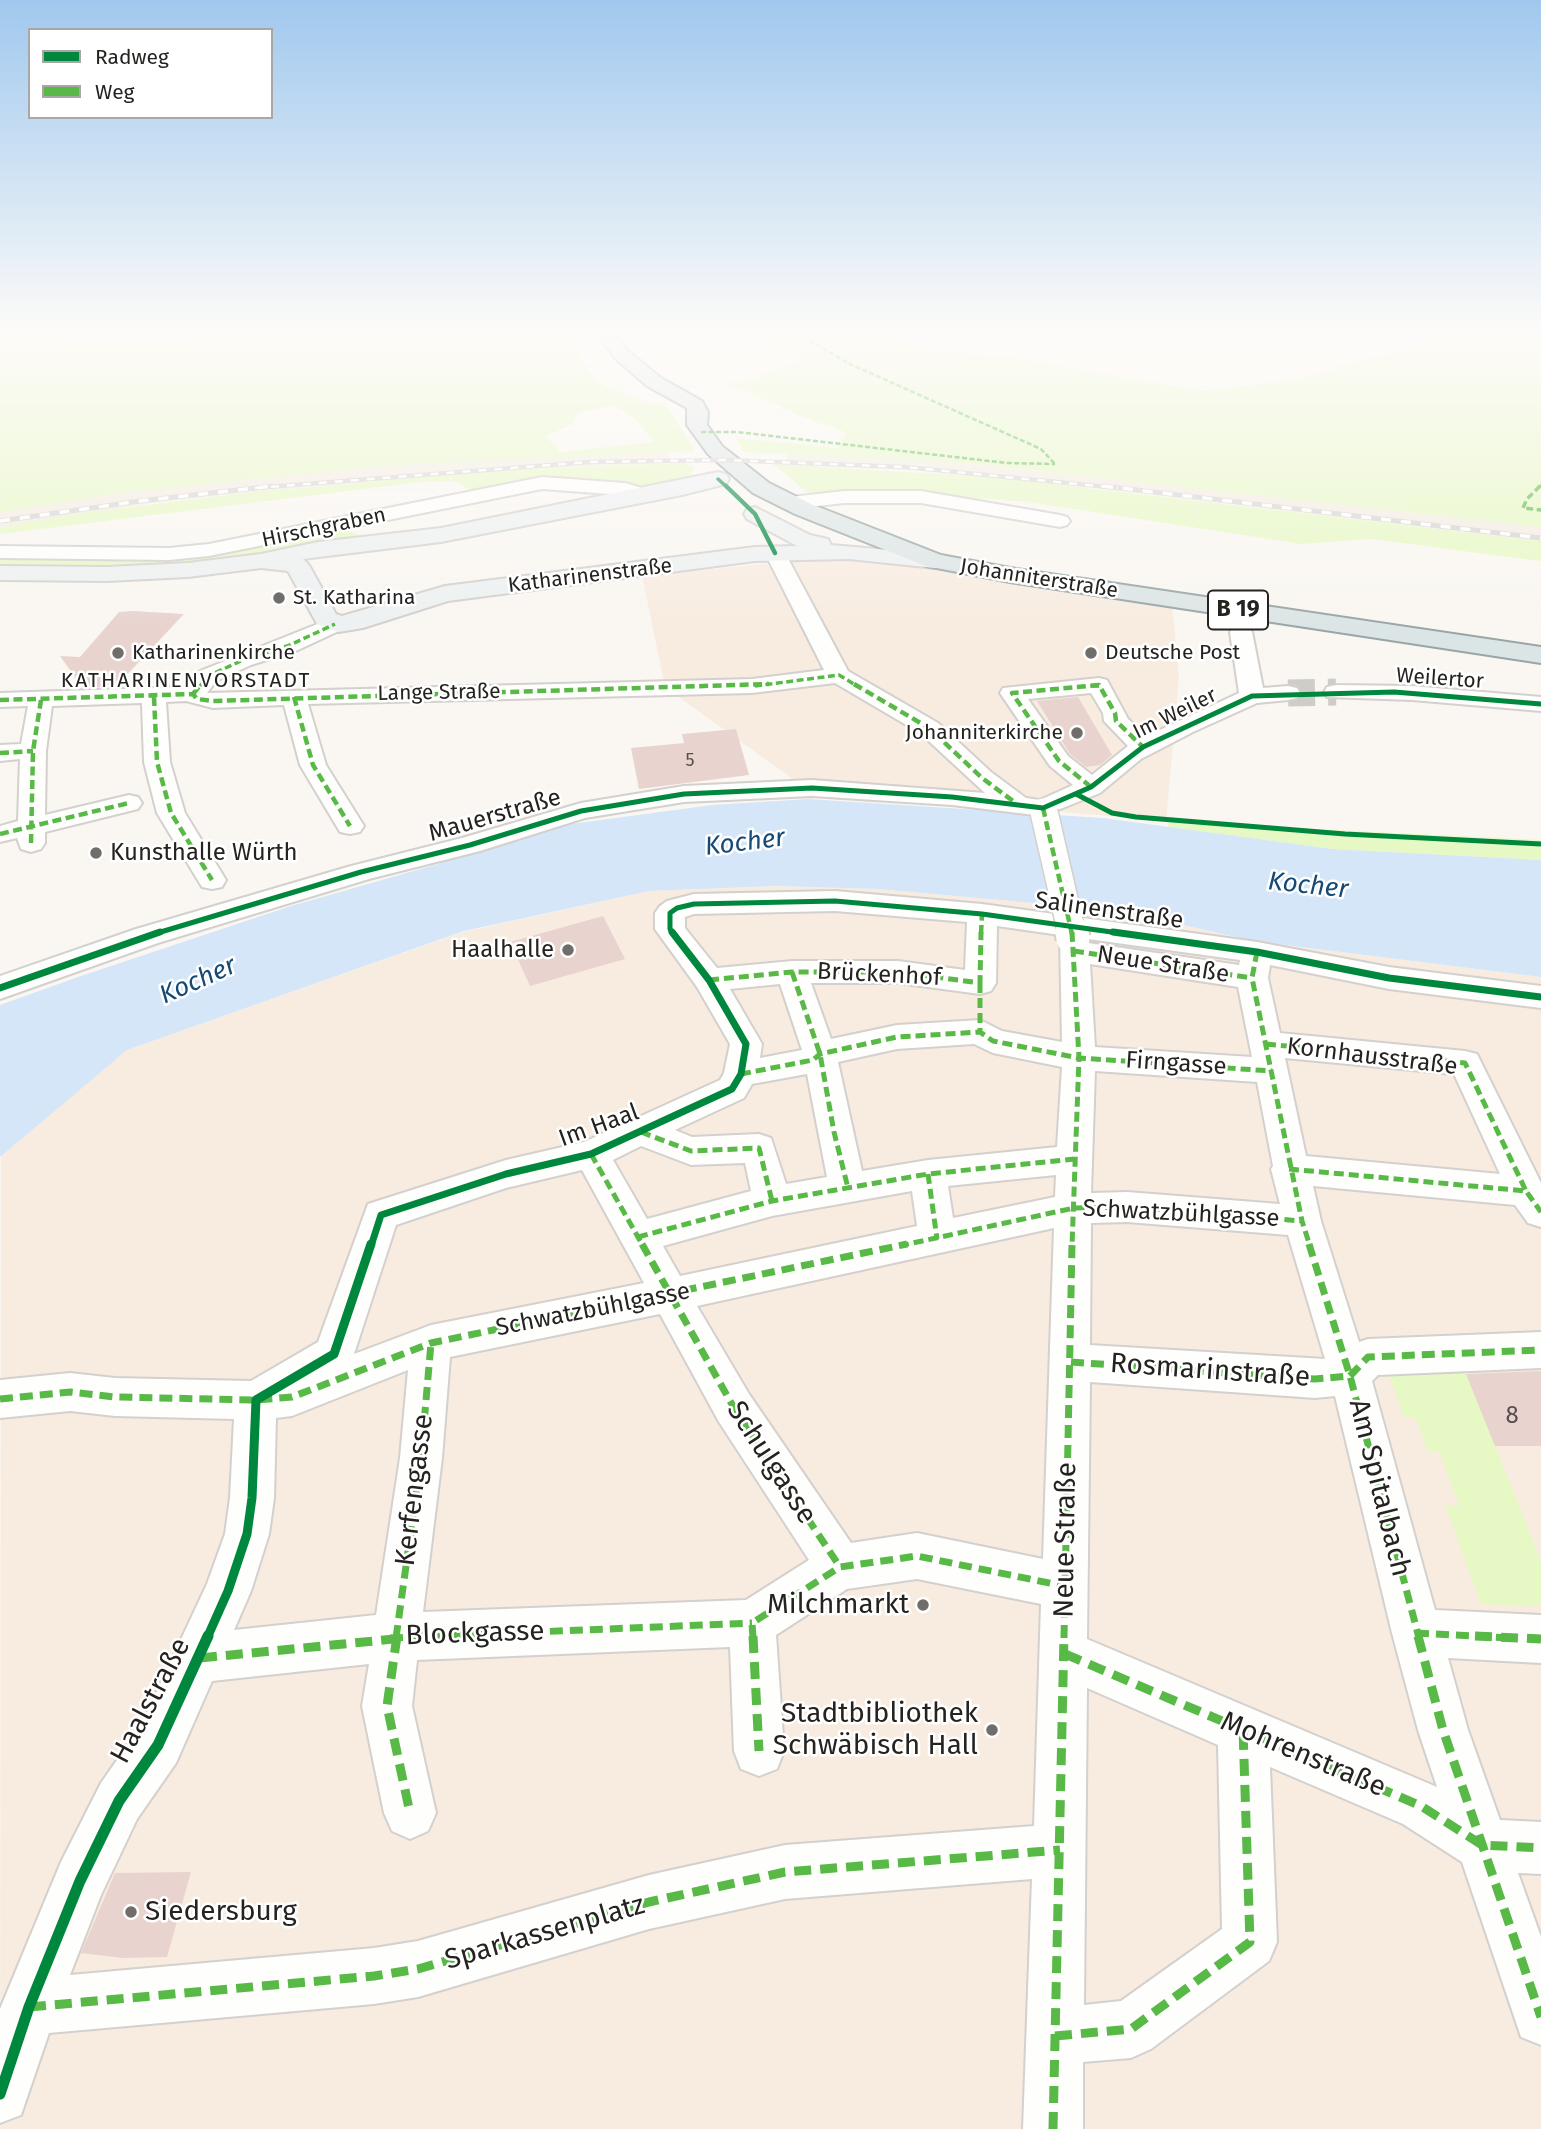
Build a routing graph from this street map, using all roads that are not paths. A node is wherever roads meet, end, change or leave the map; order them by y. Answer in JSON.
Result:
{"nodes":[{"id":1,"x":700,"y":429,"type":"edge"},
{"id":2,"x":715,"y":450,"type":"junction"},
{"id":3,"x":718,"y":479,"type":"junction"},
{"id":4,"x":761,"y":488,"type":"junction"},
{"id":5,"x":645,"y":495,"type":"junction"},
{"id":6,"x":791,"y":503,"type":"junction"},
{"id":7,"x":755,"y":514,"type":"junction"},
{"id":8,"x":1060,"y":522,"type":"dead end"},
{"id":9,"x":318,"y":549,"type":"junction"},
{"id":10,"x":0,"y":552,"type":"edge"},
{"id":11,"x":849,"y":552,"type":"junction"},
{"id":12,"x":775,"y":553,"type":"junction"},
{"id":13,"x":935,"y":561,"type":"junction"},
{"id":14,"x":261,"y":562,"type":"junction"},
{"id":15,"x":297,"y":565,"type":"junction"},
{"id":16,"x":0,"y":573,"type":"edge"},
{"id":17,"x":335,"y":624,"type":"junction"},
{"id":18,"x":1241,"y":632,"type":"dead end"},
{"id":19,"x":1541,"y":655,"type":"edge"},
{"id":20,"x":839,"y":675,"type":"junction"},
{"id":21,"x":1336,"y":692,"type":"tunnel mouth"},
{"id":22,"x":1288,"y":693,"type":"tunnel mouth"},
{"id":23,"x":193,"y":694,"type":"junction"},
{"id":24,"x":1252,"y":696,"type":"junction"},
{"id":25,"x":154,"y":697,"type":"junction"},
{"id":26,"x":294,"y":697,"type":"junction"},
{"id":27,"x":0,"y":700,"type":"edge"},
{"id":28,"x":41,"y":700,"type":"junction"},
{"id":29,"x":1541,"y":704,"type":"edge"},
{"id":30,"x":1143,"y":747,"type":"junction"},
{"id":31,"x":33,"y":751,"type":"junction"},
{"id":32,"x":0,"y":753,"type":"edge"},
{"id":33,"x":1091,"y":787,"type":"junction"},
{"id":34,"x":129,"y":803,"type":"dead end"},
{"id":35,"x":1035,"y":808,"type":"junction"},
{"id":36,"x":350,"y":826,"type":"dead end"},
{"id":37,"x":0,"y":834,"type":"edge"},
{"id":38,"x":31,"y":835,"type":"junction"},
{"id":39,"x":212,"y":880,"type":"dead end"},
{"id":40,"x":982,"y":914,"type":"junction"},
{"id":41,"x":1073,"y":945,"type":"junction"},
{"id":42,"x":1254,"y":965,"type":"junction"},
{"id":43,"x":792,"y":972,"type":"junction"},
{"id":44,"x":709,"y":980,"type":"junction"},
{"id":45,"x":979,"y":983,"type":"junction"},
{"id":46,"x":0,"y":988,"type":"edge"},
{"id":47,"x":1541,"y":997,"type":"edge"},
{"id":48,"x":980,"y":1032,"type":"junction"},
{"id":49,"x":820,"y":1054,"type":"junction"},
{"id":50,"x":1079,"y":1058,"type":"junction"},
{"id":51,"x":1269,"y":1058,"type":"junction"},
{"id":52,"x":741,"y":1074,"type":"junction"},
{"id":53,"x":641,"y":1132,"type":"junction"},
{"id":54,"x":591,"y":1154,"type":"junction"},
{"id":55,"x":1074,"y":1159,"type":"junction"},
{"id":56,"x":1289,"y":1169,"type":"junction"},
{"id":57,"x":928,"y":1174,"type":"junction"},
{"id":58,"x":848,"y":1188,"type":"junction"},
{"id":59,"x":772,"y":1201,"type":"junction"},
{"id":60,"x":1534,"y":1202,"type":"edge"},
{"id":61,"x":1074,"y":1208,"type":"junction"},
{"id":62,"x":1302,"y":1221,"type":"junction"},
{"id":63,"x":638,"y":1237,"type":"junction"},
{"id":64,"x":937,"y":1239,"type":"junction"},
{"id":65,"x":670,"y":1295,"type":"junction"},
{"id":66,"x":431,"y":1343,"type":"junction"},
{"id":67,"x":1541,"y":1350,"type":"edge"},
{"id":68,"x":1071,"y":1362,"type":"junction"},
{"id":69,"x":1350,"y":1376,"type":"junction"},
{"id":70,"x":0,"y":1399,"type":"edge"},
{"id":71,"x":256,"y":1400,"type":"junction"},
{"id":72,"x":840,"y":1567,"type":"junction"},
{"id":73,"x":1064,"y":1586,"type":"junction"},
{"id":74,"x":752,"y":1623,"type":"junction"},
{"id":75,"x":1416,"y":1633,"type":"junction"},
{"id":76,"x":395,"y":1637,"type":"junction"},
{"id":77,"x":1541,"y":1639,"type":"edge"},
{"id":78,"x":1065,"y":1654,"type":"junction"},
{"id":79,"x":200,"y":1658,"type":"junction"},
{"id":80,"x":1243,"y":1729,"type":"junction"},
{"id":81,"x":759,"y":1751,"type":"dead end"},
{"id":82,"x":410,"y":1813,"type":"dead end"},
{"id":83,"x":1482,"y":1845,"type":"junction"},
{"id":84,"x":1541,"y":1848,"type":"edge"},
{"id":85,"x":1060,"y":1850,"type":"junction"},
{"id":86,"x":29,"y":2007,"type":"junction"},
{"id":87,"x":1541,"y":2017,"type":"edge"},
{"id":88,"x":1055,"y":2036,"type":"junction"},
{"id":89,"x":0,"y":2094,"type":"edge"},
{"id":90,"x":1053,"y":2129,"type":"edge"}],
"edges":[{"from":1,"to":2,"type":"main road","name":"Johanniterstraße","number":"B 19"},
{"from":2,"to":3,"type":"street"},
{"from":2,"to":4,"type":"main road","name":"Johanniterstraße","number":"B 19"},
{"from":3,"to":5,"type":"street","name":"Hirschgraben"},
{"from":3,"to":7,"type":"street"},
{"from":4,"to":6,"type":"main road","name":"Johanniterstraße","number":"B 19"},
{"from":4,"to":7,"type":"street"},
{"from":5,"to":9,"type":"street","name":"Hirschgraben"},
{"from":5,"to":10,"type":"street","name":"Hirschgraben"},
{"from":6,"to":8,"type":"street"},
{"from":6,"to":13,"type":"main road","name":"Johanniterstraße","number":"B 19"},
{"from":7,"to":11,"type":"street","name":"Katharinenstraße"},
{"from":7,"to":12,"type":"street"},
{"from":9,"to":14,"type":"street","name":"Hirschgraben"},
{"from":9,"to":15,"type":"street","name":"Hirschgraben"},
{"from":11,"to":12,"type":"street","name":"Katharinenstraße"},
{"from":11,"to":13,"type":"street","name":"Katharinenstraße"},
{"from":12,"to":17,"type":"street","name":"Katharinenstraße"},
{"from":12,"to":20,"type":"street"},
{"from":13,"to":19,"type":"main road","name":"Johanniterstraße","number":"B 19"},
{"from":14,"to":15,"type":"street"},
{"from":14,"to":16,"type":"street","name":"Hirschgraben"},
{"from":15,"to":17,"type":"street"},
{"from":17,"to":23,"type":"street","name":"Katharinenstraße"},
{"from":18,"to":24,"type":"street","name":"Im Weiler"},
{"from":20,"to":26,"type":"street","name":"Lange Straße"},
{"from":20,"to":35,"type":"street"},
{"from":21,"to":29,"type":"street","name":"Weilertor"},
{"from":22,"to":24,"type":"street"},
{"from":23,"to":25,"type":"street","name":"Lange Straße"},
{"from":23,"to":26,"type":"street","name":"Lange Straße"},
{"from":24,"to":30,"type":"street","name":"Im Weiler"},
{"from":25,"to":28,"type":"street","name":"Lange Straße"},
{"from":25,"to":39,"type":"street"},
{"from":26,"to":36,"type":"street"},
{"from":27,"to":28,"type":"street","name":"Lange Straße"},
{"from":28,"to":31,"type":"street"},
{"from":30,"to":33,"type":"street","name":"Im Weiler"},
{"from":30,"to":33,"type":"street"},
{"from":31,"to":32,"type":"street"},
{"from":31,"to":38,"type":"street"},
{"from":33,"to":35,"type":"street","name":"Im Weiler"},
{"from":34,"to":38,"type":"street"},
{"from":35,"to":41,"type":"street","bridge":true},
{"from":35,"to":46,"type":"street","name":"Mauerstraße"},
{"from":37,"to":38,"type":"street"},
{"from":40,"to":42,"type":"street","name":"Salinenstraße"},
{"from":40,"to":44,"type":"street","name":"Salinenstraße"},
{"from":40,"to":45,"type":"street"},
{"from":41,"to":42,"type":"street","name":"Neue Straße"},
{"from":41,"to":50,"type":"street","name":"Neue Straße"},
{"from":42,"to":47,"type":"street","name":"Salinenstraße"},
{"from":42,"to":51,"type":"street","name":"Am Spitalbach"},
{"from":43,"to":44,"type":"street","name":"Brückenhof"},
{"from":43,"to":45,"type":"street","name":"Brückenhof"},
{"from":43,"to":49,"type":"street"},
{"from":44,"to":52,"type":"street"},
{"from":45,"to":48,"type":"street"},
{"from":48,"to":49,"type":"street"},
{"from":48,"to":50,"type":"street","name":"Firngasse"},
{"from":49,"to":52,"type":"street"},
{"from":49,"to":58,"type":"street"},
{"from":50,"to":51,"type":"street","name":"Firngasse"},
{"from":50,"to":55,"type":"street","name":"Neue Straße"},
{"from":51,"to":56,"type":"street","name":"Am Spitalbach"},
{"from":51,"to":60,"type":"street","name":"Kornhausstraße"},
{"from":52,"to":53,"type":"street","name":"Im Haal"},
{"from":53,"to":54,"type":"street","name":"Im Haal"},
{"from":53,"to":59,"type":"street"},
{"from":54,"to":63,"type":"street","name":"Schulgasse"},
{"from":54,"to":71,"type":"street","name":"Im Haal"},
{"from":55,"to":57,"type":"street","name":"Schwatzbühlgasse"},
{"from":55,"to":61,"type":"street","name":"Neue Straße"},
{"from":56,"to":60,"type":"street","name":"Kornhausstraße"},
{"from":56,"to":62,"type":"street","name":"Am Spitalbach"},
{"from":57,"to":58,"type":"street","name":"Schwatzbühlgasse"},
{"from":57,"to":64,"type":"street"},
{"from":58,"to":59,"type":"street","name":"Schwatzbühlgasse"},
{"from":59,"to":63,"type":"street","name":"Schwatzbühlgasse"},
{"from":61,"to":62,"type":"street","name":"Schwatzbühlgasse"},
{"from":61,"to":64,"type":"street","name":"Schwatzbühlgasse"},
{"from":61,"to":68,"type":"street","name":"Neue Straße"},
{"from":62,"to":69,"type":"street","name":"Am Spitalbach"},
{"from":63,"to":65,"type":"street","name":"Schulgasse"},
{"from":64,"to":65,"type":"street","name":"Schwatzbühlgasse"},
{"from":65,"to":66,"type":"street","name":"Schwatzbühlgasse"},
{"from":65,"to":72,"type":"street","name":"Schulgasse"},
{"from":66,"to":71,"type":"street","name":"Schwatzbühlgasse"},
{"from":66,"to":76,"type":"street","name":"Kerfengasse"},
{"from":67,"to":69,"type":"street"},
{"from":68,"to":69,"type":"street","name":"Rosmarinstraße"},
{"from":68,"to":73,"type":"street","name":"Neue Straße"},
{"from":69,"to":75,"type":"street","name":"Am Spitalbach"},
{"from":70,"to":71,"type":"street","name":"Schwatzbühlgasse"},
{"from":71,"to":79,"type":"street","name":"Haalstraße"},
{"from":72,"to":73,"type":"street"},
{"from":72,"to":74,"type":"street"},
{"from":73,"to":78,"type":"street","name":"Neue Straße"},
{"from":74,"to":76,"type":"street","name":"Blockgasse"},
{"from":74,"to":81,"type":"street"},
{"from":75,"to":77,"type":"street"},
{"from":75,"to":83,"type":"street","name":"Am Spitalbach"},
{"from":76,"to":79,"type":"street","name":"Blockgasse"},
{"from":76,"to":82,"type":"street","name":"Kerfengasse"},
{"from":78,"to":80,"type":"street","name":"Mohrenstraße"},
{"from":78,"to":85,"type":"street","name":"Neue Straße"},
{"from":79,"to":86,"type":"street","name":"Haalstraße"},
{"from":80,"to":83,"type":"street","name":"Mohrenstraße"},
{"from":80,"to":88,"type":"street"},
{"from":83,"to":84,"type":"street","name":"Mohrenstraße"},
{"from":83,"to":87,"type":"street","name":"Am Spitalbach"},
{"from":85,"to":86,"type":"street","name":"Sparkassenplatz"},
{"from":85,"to":88,"type":"street","name":"Neue Straße"},
{"from":86,"to":89,"type":"street","name":"Haalstraße"},
{"from":88,"to":90,"type":"street","name":"Neue Straße"}]}
